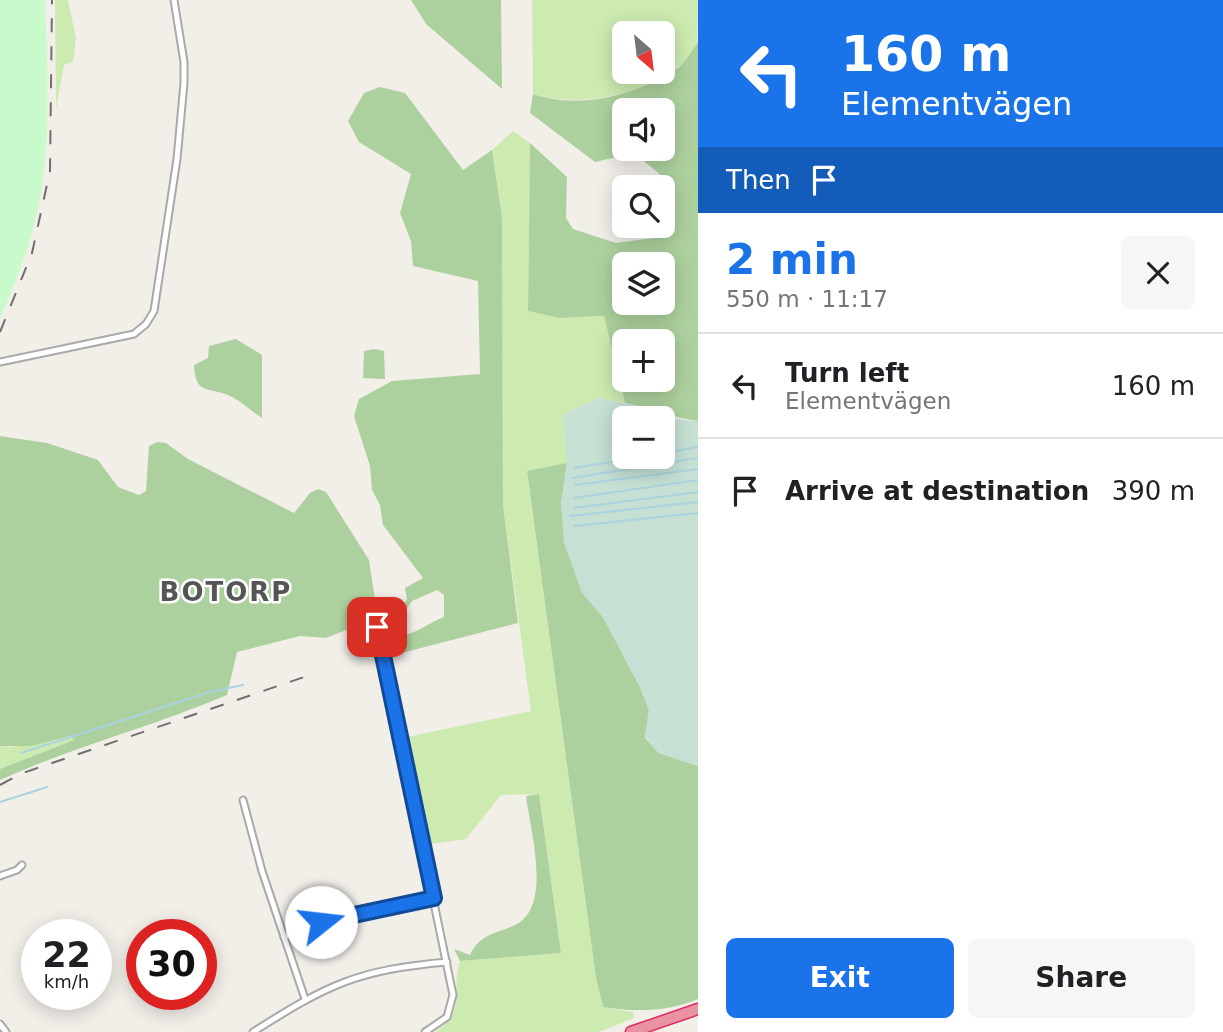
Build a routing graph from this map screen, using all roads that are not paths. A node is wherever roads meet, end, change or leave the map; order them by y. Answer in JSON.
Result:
{"nodes":[{"id":1,"x":174,"y":0,"type":"edge"},
{"id":2,"x":0,"y":362,"type":"edge"},
{"id":3,"x":377,"y":627,"type":"dead end"},
{"id":4,"x":243,"y":800,"type":"dead end"},
{"id":5,"x":22,"y":865,"type":"dead end"},
{"id":6,"x":0,"y":876,"type":"edge"},
{"id":7,"x":434,"y":898,"type":"junction"},
{"id":8,"x":284,"y":937,"type":"junction"},
{"id":9,"x":447,"y":962,"type":"junction"},
{"id":10,"x":305,"y":999,"type":"junction"},
{"id":11,"x":698,"y":1009,"type":"edge"},
{"id":12,"x":698,"y":1015,"type":"edge"},
{"id":13,"x":0,"y":1024,"type":"edge"},
{"id":14,"x":6,"y":1032,"type":"edge"},
{"id":15,"x":253,"y":1032,"type":"edge"},
{"id":16,"x":425,"y":1032,"type":"edge"},
{"id":17,"x":631,"y":1032,"type":"edge"},
{"id":18,"x":648,"y":1032,"type":"edge"}],
"edges":[{"from":1,"to":2,"type":"street"},
{"from":3,"to":7,"type":"street"},
{"from":4,"to":8,"type":"street"},
{"from":5,"to":6,"type":"street"},
{"from":7,"to":8,"type":"street"},
{"from":7,"to":9,"type":"street"},
{"from":8,"to":10,"type":"street"},
{"from":9,"to":10,"type":"street"},
{"from":9,"to":16,"type":"street"},
{"from":10,"to":15,"type":"street"},
{"from":11,"to":17,"type":"highway"},
{"from":12,"to":18,"type":"highway"},
{"from":13,"to":14,"type":"street"}]}
